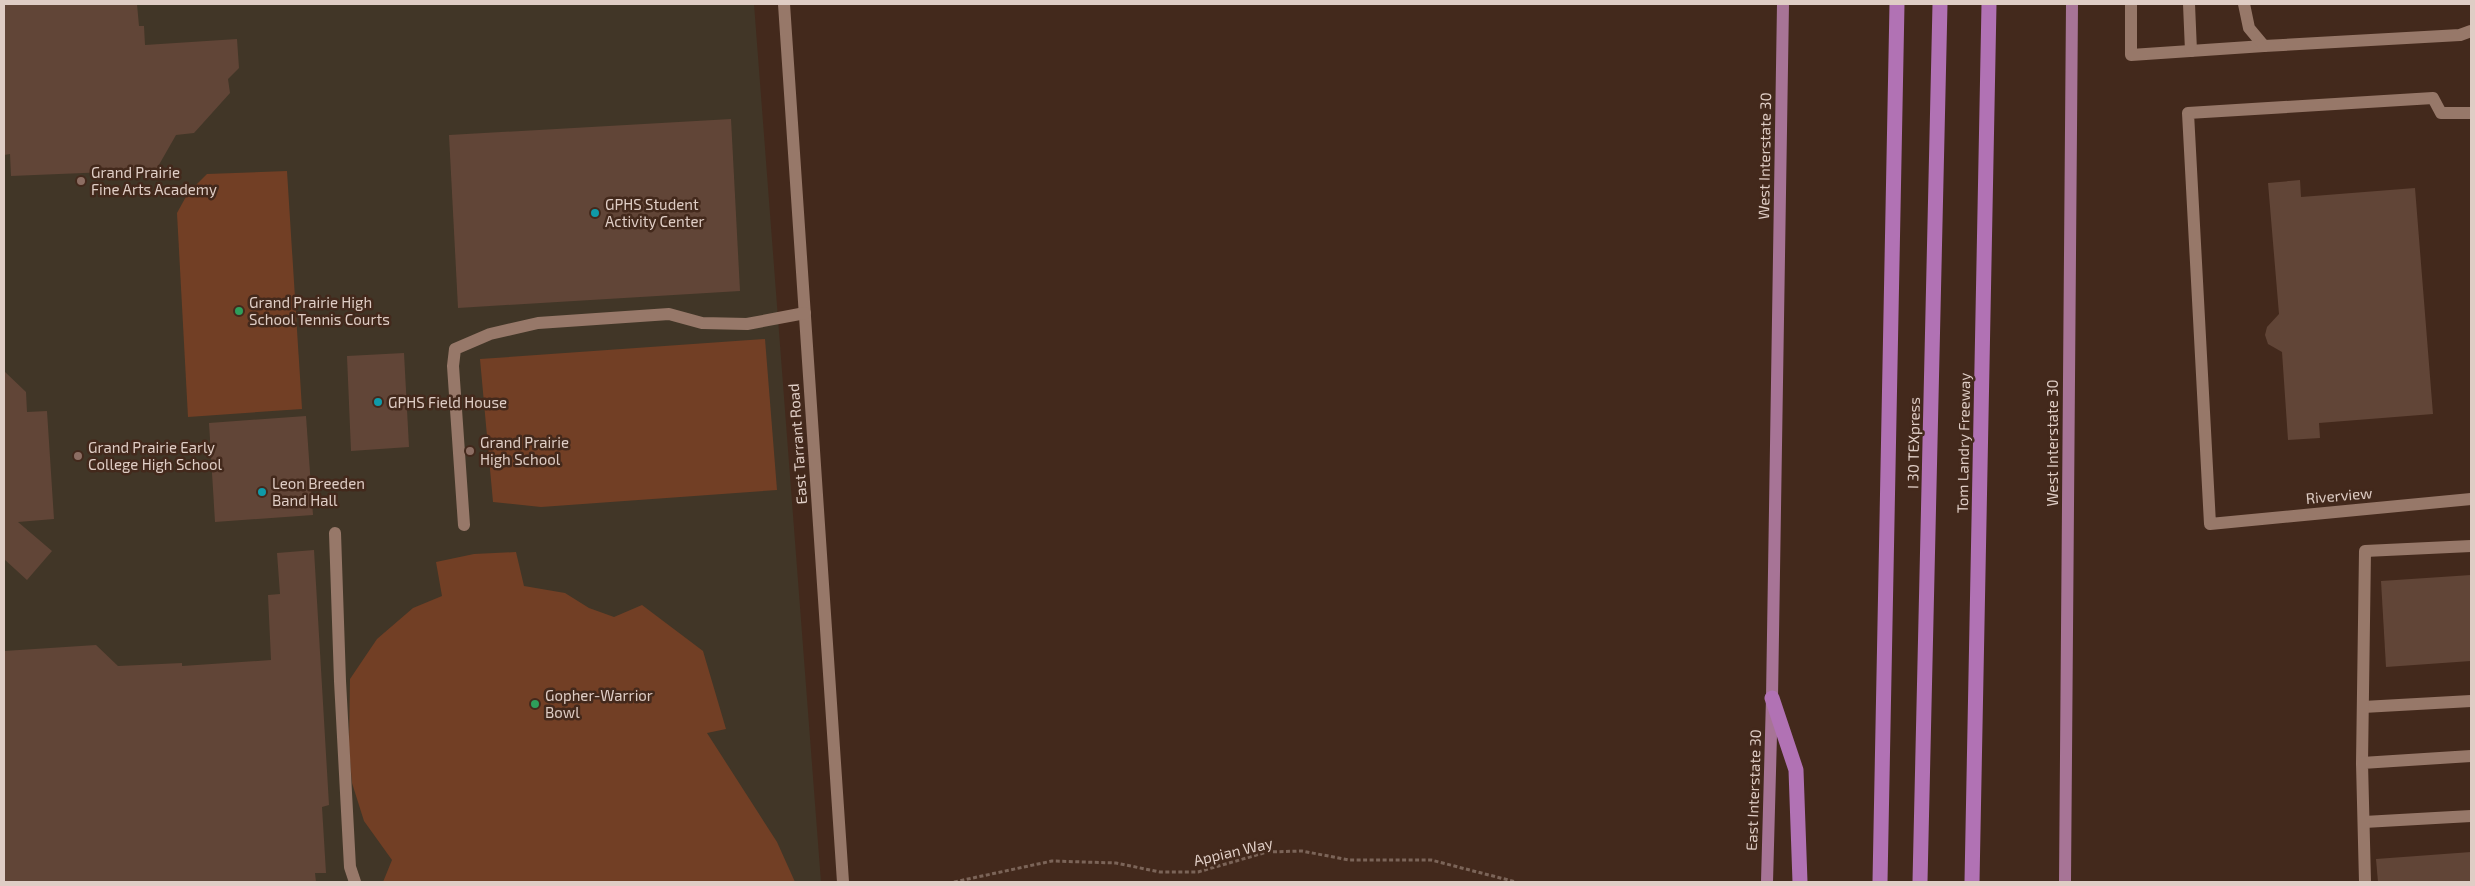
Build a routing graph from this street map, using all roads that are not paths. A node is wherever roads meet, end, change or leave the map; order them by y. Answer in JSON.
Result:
{"nodes":[{"id":1,"x":784,"y":4,"type":"edge"},
{"id":2,"x":1783,"y":4,"type":"edge"},
{"id":3,"x":1897,"y":4,"type":"edge"},
{"id":4,"x":1940,"y":4,"type":"edge"},
{"id":5,"x":1989,"y":4,"type":"edge"},
{"id":6,"x":2072,"y":4,"type":"edge"},
{"id":7,"x":2130,"y":4,"type":"edge"},
{"id":8,"x":2189,"y":4,"type":"edge"},
{"id":9,"x":2244,"y":4,"type":"edge"},
{"id":10,"x":2471,"y":31,"type":"edge"},
{"id":11,"x":2264,"y":46,"type":"junction"},
{"id":12,"x":2191,"y":51,"type":"junction"},
{"id":13,"x":2471,"y":113,"type":"edge"},
{"id":14,"x":805,"y":313,"type":"junction"},
{"id":15,"x":2471,"y":499,"type":"edge"},
{"id":16,"x":464,"y":524,"type":"dead end"},
{"id":17,"x":335,"y":533,"type":"dead end"},
{"id":18,"x":2471,"y":546,"type":"edge"},
{"id":19,"x":1772,"y":698,"type":"junction"},
{"id":20,"x":2471,"y":701,"type":"edge"},
{"id":21,"x":2363,"y":707,"type":"junction"},
{"id":22,"x":2471,"y":756,"type":"edge"},
{"id":23,"x":2362,"y":763,"type":"junction"},
{"id":24,"x":2471,"y":816,"type":"edge"},
{"id":25,"x":2364,"y":822,"type":"junction"},
{"id":26,"x":355,"y":882,"type":"edge"},
{"id":27,"x":843,"y":882,"type":"edge"},
{"id":28,"x":1767,"y":882,"type":"edge"},
{"id":29,"x":1800,"y":882,"type":"edge"},
{"id":30,"x":1880,"y":882,"type":"edge"},
{"id":31,"x":1920,"y":882,"type":"edge"},
{"id":32,"x":1972,"y":882,"type":"edge"},
{"id":33,"x":2065,"y":882,"type":"edge"},
{"id":34,"x":2365,"y":882,"type":"edge"}],
"edges":[{"from":1,"to":14,"type":"street","name":"East Tarrant Road"},
{"from":2,"to":19,"type":"main road","name":"West Interstate 30"},
{"from":3,"to":30,"type":"highway"},
{"from":4,"to":31,"type":"highway","name":"I 30 TEXpress"},
{"from":5,"to":32,"type":"highway","name":"Tom Landry Freeway"},
{"from":6,"to":33,"type":"main road","name":"West Interstate 30"},
{"from":7,"to":12,"type":"street"},
{"from":8,"to":12,"type":"street"},
{"from":9,"to":11,"type":"street"},
{"from":10,"to":11,"type":"street"},
{"from":11,"to":12,"type":"street"},
{"from":13,"to":15,"type":"street","name":"Riverview"},
{"from":14,"to":16,"type":"street"},
{"from":14,"to":27,"type":"street","name":"East Tarrant Road"},
{"from":17,"to":26,"type":"street"},
{"from":18,"to":21,"type":"street"},
{"from":19,"to":28,"type":"main road","name":"East Interstate 30"},
{"from":19,"to":29,"type":"highway"},
{"from":20,"to":21,"type":"street"},
{"from":21,"to":23,"type":"street"},
{"from":22,"to":23,"type":"street"},
{"from":23,"to":25,"type":"street"},
{"from":24,"to":25,"type":"street"},
{"from":25,"to":34,"type":"street"}]}
